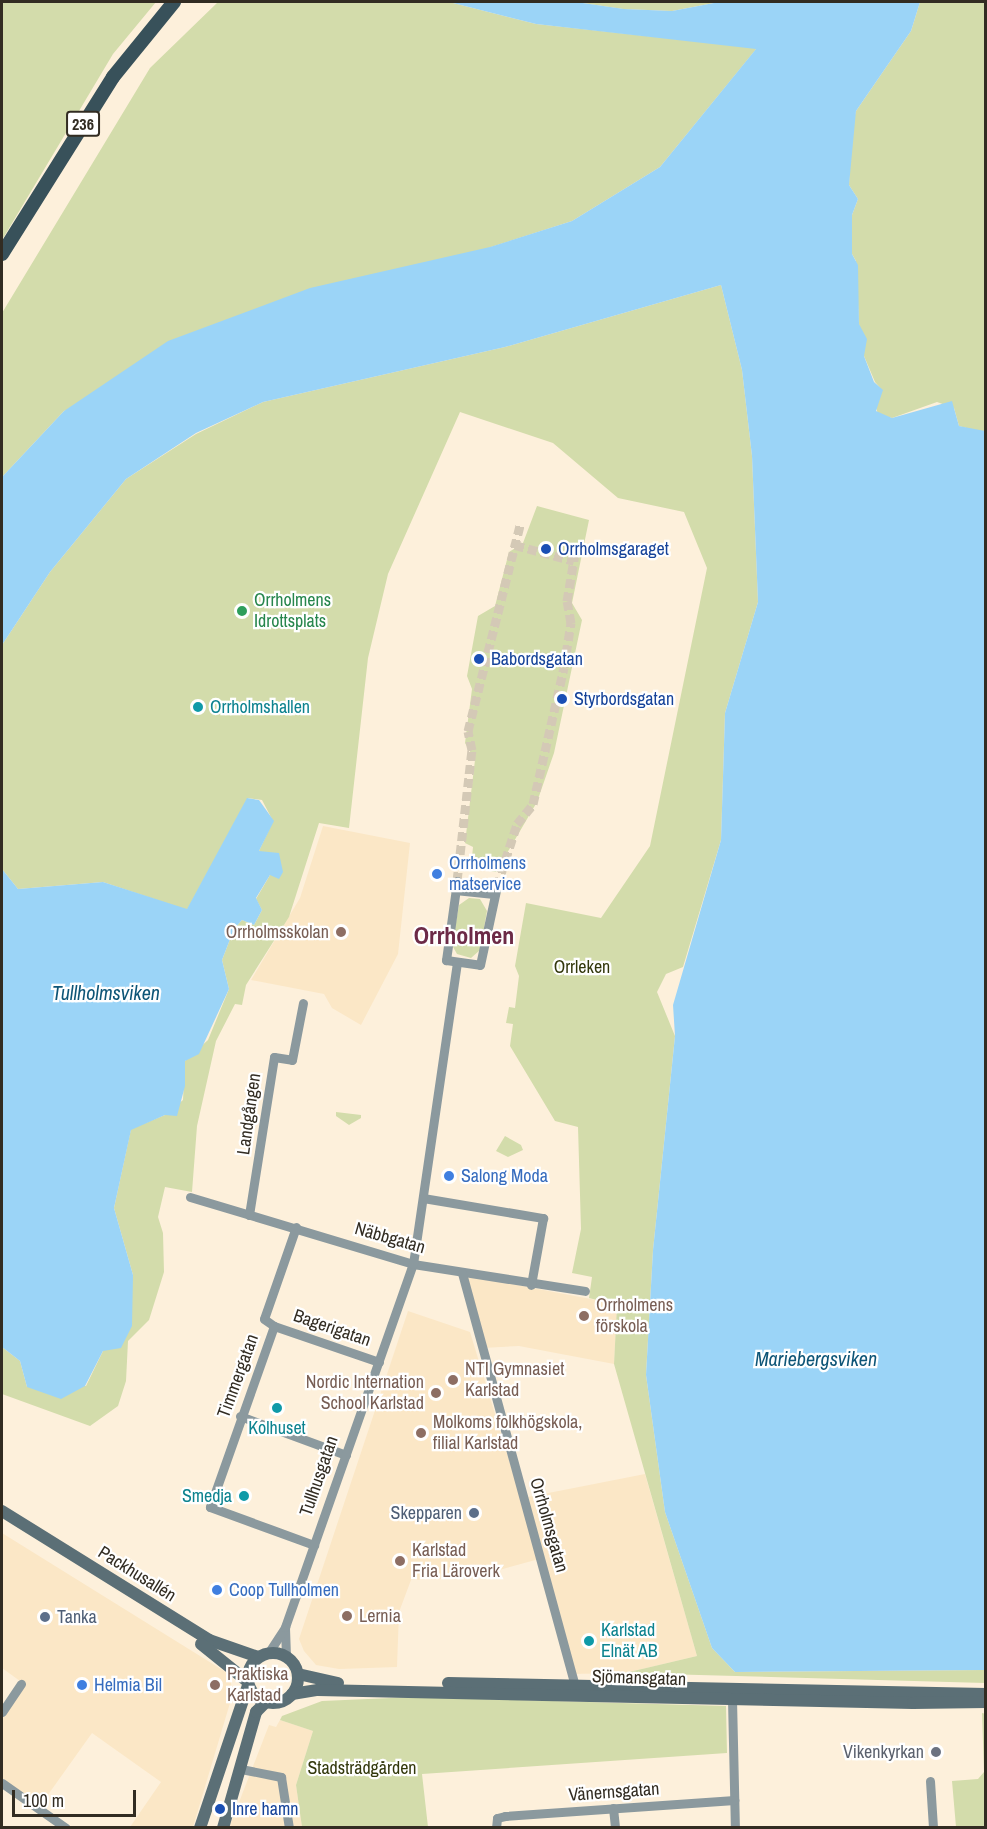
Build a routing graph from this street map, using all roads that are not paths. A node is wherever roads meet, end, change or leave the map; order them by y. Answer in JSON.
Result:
{"nodes":[{"id":1,"x":174,"y":2,"type":"edge"},
{"id":2,"x":2,"y":254,"type":"edge"},
{"id":3,"x":458,"y":962,"type":"junction"},
{"id":4,"x":303,"y":1003,"type":"dead end"},
{"id":5,"x":190,"y":1197,"type":"dead end"},
{"id":6,"x":423,"y":1198,"type":"junction"},
{"id":7,"x":249,"y":1215,"type":"junction"},
{"id":8,"x":296,"y":1227,"type":"junction"},
{"id":9,"x":413,"y":1264,"type":"junction"},
{"id":10,"x":462,"y":1273,"type":"junction"},
{"id":11,"x":531,"y":1285,"type":"junction"},
{"id":12,"x":585,"y":1292,"type":"dead end"},
{"id":13,"x":274,"y":1326,"type":"junction"},
{"id":14,"x":379,"y":1362,"type":"junction"},
{"id":15,"x":240,"y":1416,"type":"junction"},
{"id":16,"x":346,"y":1455,"type":"junction"},
{"id":17,"x":2,"y":1511,"type":"edge"},
{"id":18,"x":2,"y":1520,"type":"edge"},
{"id":19,"x":314,"y":1545,"type":"junction"},
{"id":20,"x":285,"y":1627,"type":"junction"},
{"id":21,"x":264,"y":1654,"type":"junction"},
{"id":22,"x":286,"y":1655,"type":"junction"},
{"id":23,"x":297,"y":1670,"type":"junction"},
{"id":24,"x":248,"y":1679,"type":"junction"},
{"id":25,"x":574,"y":1683,"type":"junction"},
{"id":26,"x":21,"y":1684,"type":"dead end"},
{"id":27,"x":986,"y":1694,"type":"edge"},
{"id":28,"x":287,"y":1698,"type":"junction"},
{"id":29,"x":732,"y":1699,"type":"junction"},
{"id":30,"x":266,"y":1702,"type":"junction"},
{"id":31,"x":986,"y":1702,"type":"edge"},
{"id":32,"x":2,"y":1712,"type":"edge"},
{"id":33,"x":255,"y":1724,"type":"junction"},
{"id":34,"x":241,"y":1769,"type":"junction"},
{"id":35,"x":930,"y":1781,"type":"dead end"},
{"id":36,"x":2,"y":1783,"type":"edge"},
{"id":37,"x":734,"y":1800,"type":"junction"},
{"id":38,"x":614,"y":1808,"type":"junction"},
{"id":39,"x":496,"y":1823,"type":"edge"},
{"id":40,"x":66,"y":1827,"type":"edge"},
{"id":41,"x":200,"y":1827,"type":"edge"},
{"id":42,"x":223,"y":1827,"type":"edge"},
{"id":43,"x":289,"y":1827,"type":"edge"},
{"id":44,"x":615,"y":1827,"type":"edge"},
{"id":45,"x":735,"y":1827,"type":"edge"},
{"id":46,"x":933,"y":1827,"type":"edge"}],
"edges":[{"from":1,"to":2,"type":"main road","number":"236"},
{"from":3,"to":3,"type":"street"},
{"from":3,"to":6,"type":"street","name":"Tullhusgatan"},
{"from":4,"to":7,"type":"street","name":"Landgången"},
{"from":5,"to":7,"type":"street","name":"Näbbgatan"},
{"from":6,"to":9,"type":"street","name":"Tullhusgatan"},
{"from":6,"to":11,"type":"street"},
{"from":7,"to":8,"type":"street","name":"Näbbgatan"},
{"from":8,"to":9,"type":"street","name":"Näbbgatan"},
{"from":8,"to":13,"type":"street","name":"Timmergatan"},
{"from":9,"to":10,"type":"street","name":"Näbbgatan"},
{"from":9,"to":14,"type":"street","name":"Tullhusgatan"},
{"from":10,"to":11,"type":"street","name":"Näbbgatan"},
{"from":10,"to":25,"type":"street","name":"Orrholmsgatan"},
{"from":11,"to":12,"type":"street","name":"Näbbgatan"},
{"from":13,"to":14,"type":"street","name":"Bagerigatan"},
{"from":13,"to":15,"type":"street","name":"Timmergatan"},
{"from":14,"to":16,"type":"street","name":"Tullhusgatan"},
{"from":15,"to":16,"type":"street"},
{"from":15,"to":19,"type":"street","name":"Timmergatan"},
{"from":16,"to":19,"type":"street","name":"Tullhusgatan"},
{"from":17,"to":21,"type":"street","name":"Packhusallén"},
{"from":18,"to":24,"type":"street","name":"Packhusallén"},
{"from":19,"to":20,"type":"street","name":"Tullhusgatan"},
{"from":20,"to":21,"type":"street","name":"Tullhusgatan"},
{"from":20,"to":22,"type":"street","name":"Tullhusgatan"},
{"from":21,"to":22,"type":"street"},
{"from":21,"to":24,"type":"street"},
{"from":22,"to":23,"type":"street"},
{"from":23,"to":25,"type":"street","name":"Sjömansgatan"},
{"from":23,"to":28,"type":"street"},
{"from":24,"to":30,"type":"street"},
{"from":24,"to":41,"type":"street"},
{"from":25,"to":27,"type":"street","name":"Sjömansgatan"},
{"from":26,"to":32,"type":"street"},
{"from":28,"to":29,"type":"street","name":"Sjömansgatan"},
{"from":28,"to":30,"type":"street"},
{"from":28,"to":33,"type":"street"},
{"from":29,"to":31,"type":"street","name":"Sjömansgatan"},
{"from":29,"to":37,"type":"street"},
{"from":30,"to":33,"type":"street"},
{"from":33,"to":34,"type":"street"},
{"from":34,"to":42,"type":"street"},
{"from":34,"to":43,"type":"street"},
{"from":35,"to":46,"type":"street"},
{"from":36,"to":40,"type":"street"},
{"from":37,"to":38,"type":"street","name":"Vänernsgatan"},
{"from":37,"to":45,"type":"street"},
{"from":38,"to":39,"type":"street","name":"Vänernsgatan"},
{"from":38,"to":44,"type":"street"}]}
